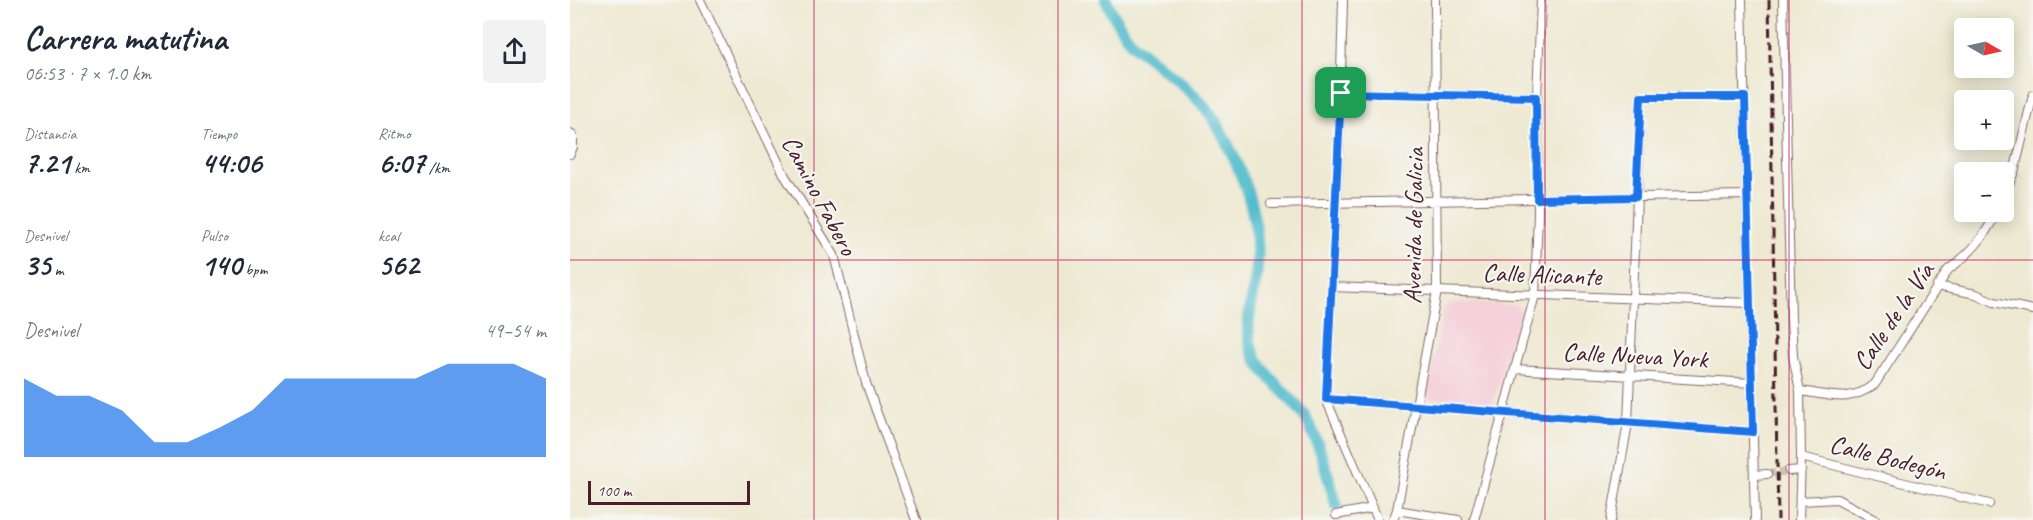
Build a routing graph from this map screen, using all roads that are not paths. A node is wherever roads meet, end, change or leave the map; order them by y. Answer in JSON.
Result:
{"nodes":[{"id":1,"x":700,"y":0,"type":"edge"},
{"id":2,"x":1343,"y":0,"type":"edge"},
{"id":3,"x":1435,"y":0,"type":"edge"},
{"id":4,"x":1541,"y":0,"type":"edge"},
{"id":5,"x":1742,"y":0,"type":"edge"},
{"id":6,"x":1783,"y":0,"type":"edge"},
{"id":7,"x":1341,"y":93,"type":"junction"},
{"id":8,"x":1435,"y":95,"type":"junction"},
{"id":9,"x":2033,"y":95,"type":"edge"},
{"id":10,"x":1536,"y":97,"type":"junction"},
{"id":11,"x":1745,"y":97,"type":"junction"},
{"id":12,"x":570,"y":133,"type":"edge"},
{"id":13,"x":570,"y":154,"type":"edge"},
{"id":14,"x":2014,"y":172,"type":"edge"},
{"id":15,"x":1747,"y":195,"type":"junction"},
{"id":16,"x":1636,"y":197,"type":"junction"},
{"id":17,"x":1537,"y":199,"type":"junction"},
{"id":18,"x":1436,"y":201,"type":"junction"},
{"id":19,"x":1336,"y":203,"type":"junction"},
{"id":20,"x":1271,"y":204,"type":"dead end"},
{"id":21,"x":1992,"y":222,"type":"edge"},
{"id":22,"x":1937,"y":286,"type":"junction"},
{"id":23,"x":1332,"y":287,"type":"junction"},
{"id":24,"x":1437,"y":291,"type":"junction"},
{"id":25,"x":1535,"y":295,"type":"junction"},
{"id":26,"x":1634,"y":299,"type":"junction"},
{"id":27,"x":1750,"y":303,"type":"junction"},
{"id":28,"x":2033,"y":310,"type":"edge"},
{"id":29,"x":1515,"y":369,"type":"junction"},
{"id":30,"x":1631,"y":376,"type":"junction"},
{"id":31,"x":1752,"y":383,"type":"junction"},
{"id":32,"x":1800,"y":391,"type":"junction"},
{"id":33,"x":1326,"y":399,"type":"junction"},
{"id":34,"x":1416,"y":406,"type":"junction"},
{"id":35,"x":1503,"y":413,"type":"junction"},
{"id":36,"x":1628,"y":423,"type":"junction"},
{"id":37,"x":1753,"y":432,"type":"junction"},
{"id":38,"x":1801,"y":457,"type":"junction"},
{"id":39,"x":1801,"y":470,"type":"junction"},
{"id":40,"x":1789,"y":471,"type":"tunnel mouth"},
{"id":41,"x":1767,"y":474,"type":"tunnel mouth"},
{"id":42,"x":1754,"y":475,"type":"junction"},
{"id":43,"x":1800,"y":501,"type":"junction"},
{"id":44,"x":1989,"y":504,"type":"dead end"},
{"id":45,"x":1373,"y":508,"type":"junction"},
{"id":46,"x":1397,"y":510,"type":"junction"},
{"id":47,"x":1336,"y":515,"type":"dead end"},
{"id":48,"x":916,"y":520,"type":"edge"},
{"id":49,"x":1378,"y":520,"type":"edge"},
{"id":50,"x":1393,"y":520,"type":"edge"},
{"id":51,"x":1458,"y":520,"type":"edge"},
{"id":52,"x":1474,"y":520,"type":"edge"},
{"id":53,"x":1611,"y":520,"type":"edge"},
{"id":54,"x":1755,"y":520,"type":"edge"},
{"id":55,"x":1799,"y":520,"type":"edge"},
{"id":56,"x":1876,"y":520,"type":"edge"}],
"edges":[{"from":1,"to":48,"type":"street","name":"Camino Fabero"},
{"from":2,"to":7,"type":"street"},
{"from":3,"to":8,"type":"street","name":"Avenida de Galicia"},
{"from":4,"to":10,"type":"street"},
{"from":5,"to":11,"type":"street"},
{"from":6,"to":32,"type":"street"},
{"from":7,"to":8,"type":"street"},
{"from":7,"to":19,"type":"street"},
{"from":8,"to":10,"type":"street"},
{"from":8,"to":18,"type":"street","name":"Avenida de Galicia"},
{"from":9,"to":14,"type":"street"},
{"from":10,"to":17,"type":"street"},
{"from":11,"to":15,"type":"street"},
{"from":11,"to":16,"type":"street"},
{"from":12,"to":13,"type":"street"},
{"from":15,"to":16,"type":"street"},
{"from":15,"to":27,"type":"street"},
{"from":16,"to":17,"type":"street"},
{"from":16,"to":26,"type":"street"},
{"from":17,"to":18,"type":"street"},
{"from":17,"to":25,"type":"street"},
{"from":18,"to":19,"type":"street"},
{"from":18,"to":24,"type":"street","name":"Avenida de Galicia"},
{"from":19,"to":20,"type":"street"},
{"from":19,"to":23,"type":"street"},
{"from":21,"to":22,"type":"street","name":"Calle de la Vía"},
{"from":22,"to":28,"type":"street"},
{"from":22,"to":32,"type":"street","name":"Calle de la Vía"},
{"from":23,"to":24,"type":"street","name":"Calle Alicante"},
{"from":23,"to":33,"type":"street"},
{"from":24,"to":25,"type":"street","name":"Calle Alicante"},
{"from":24,"to":34,"type":"street","name":"Avenida de Galicia"},
{"from":25,"to":26,"type":"street","name":"Calle Alicante"},
{"from":25,"to":29,"type":"street"},
{"from":26,"to":27,"type":"street","name":"Calle Alicante"},
{"from":26,"to":30,"type":"street"},
{"from":27,"to":31,"type":"street"},
{"from":29,"to":30,"type":"street","name":"Calle Nueva York"},
{"from":29,"to":35,"type":"street"},
{"from":30,"to":31,"type":"street","name":"Calle Nueva York"},
{"from":30,"to":36,"type":"street"},
{"from":31,"to":37,"type":"street"},
{"from":32,"to":38,"type":"street"},
{"from":33,"to":34,"type":"street"},
{"from":33,"to":45,"type":"street"},
{"from":34,"to":35,"type":"street"},
{"from":34,"to":46,"type":"street","name":"Avenida de Galicia"},
{"from":35,"to":36,"type":"street"},
{"from":35,"to":52,"type":"street"},
{"from":36,"to":37,"type":"street"},
{"from":36,"to":53,"type":"street"},
{"from":37,"to":42,"type":"street"},
{"from":38,"to":39,"type":"street","name":"Calle Bodegón"},
{"from":38,"to":44,"type":"street","name":"Calle Bodegón"},
{"from":39,"to":40,"type":"street","name":"Calle Bodegón"},
{"from":39,"to":43,"type":"street"},
{"from":41,"to":42,"type":"street"},
{"from":42,"to":54,"type":"street"},
{"from":43,"to":55,"type":"street"},
{"from":43,"to":56,"type":"street"},
{"from":45,"to":47,"type":"street"},
{"from":45,"to":49,"type":"street"},
{"from":46,"to":50,"type":"street","name":"Avenida de Galicia"},
{"from":46,"to":51,"type":"street"}]}
